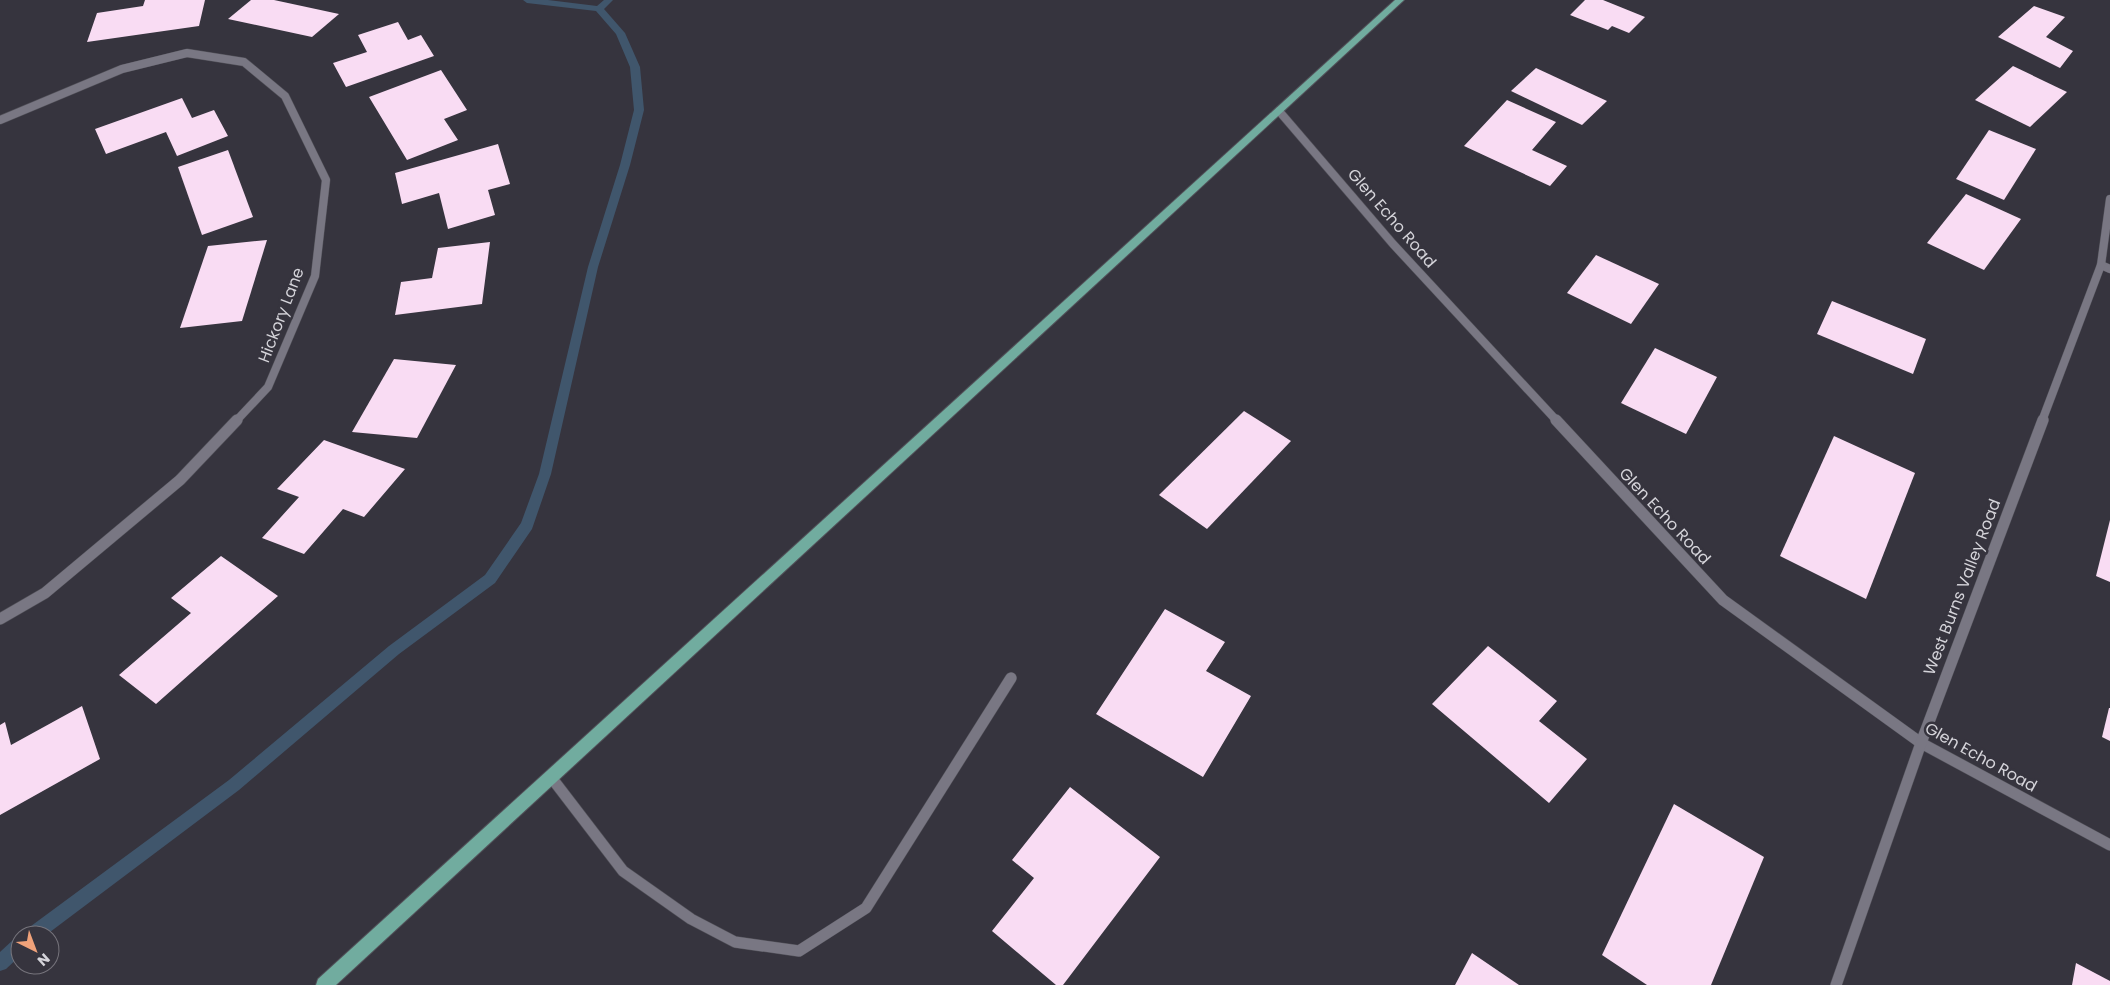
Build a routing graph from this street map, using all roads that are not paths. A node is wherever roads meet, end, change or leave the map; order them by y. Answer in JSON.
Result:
{"nodes":[{"id":1,"x":1400,"y":0,"type":"edge"},
{"id":2,"x":1279,"y":111,"type":"junction"},
{"id":3,"x":0,"y":120,"type":"edge"},
{"id":4,"x":2110,"y":199,"type":"edge"},
{"id":5,"x":2105,"y":267,"type":"edge"},
{"id":6,"x":0,"y":619,"type":"edge"},
{"id":7,"x":1011,"y":678,"type":"dead end"},
{"id":8,"x":1921,"y":743,"type":"junction"},
{"id":9,"x":551,"y":777,"type":"junction"},
{"id":10,"x":2110,"y":845,"type":"edge"},
{"id":11,"x":324,"y":985,"type":"edge"},
{"id":12,"x":1836,"y":985,"type":"edge"}],
"edges":[{"from":1,"to":2,"type":"main road"},
{"from":2,"to":8,"type":"street","name":"Glen Echo Road"},
{"from":2,"to":9,"type":"main road"},
{"from":3,"to":6,"type":"street","name":"Hickory Lane"},
{"from":4,"to":5,"type":"street","name":"West Burns Valley Road"},
{"from":5,"to":8,"type":"street","name":"West Burns Valley Road"},
{"from":7,"to":9,"type":"street"},
{"from":8,"to":10,"type":"street","name":"Glen Echo Road"},
{"from":8,"to":12,"type":"street","name":"West Burns Valley Road"},
{"from":9,"to":11,"type":"main road"}]}
